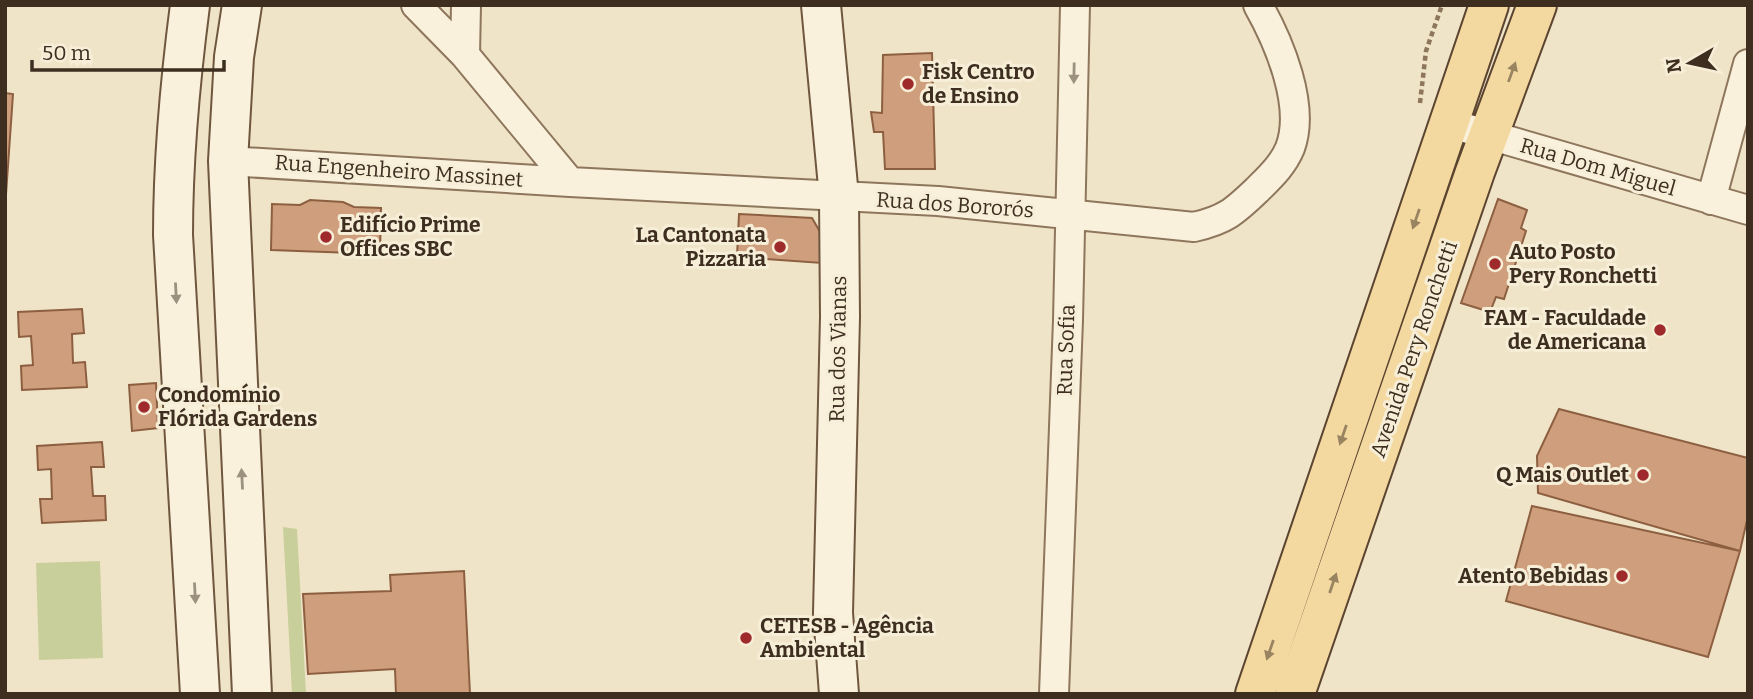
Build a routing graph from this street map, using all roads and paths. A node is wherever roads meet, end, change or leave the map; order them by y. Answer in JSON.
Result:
{"nodes":[{"id":1,"x":190,"y":5,"type":"edge"},
{"id":2,"x":208,"y":5,"type":"edge"},
{"id":3,"x":242,"y":5,"type":"edge"},
{"id":4,"x":416,"y":5,"type":"edge"},
{"id":5,"x":466,"y":5,"type":"edge"},
{"id":6,"x":821,"y":5,"type":"edge"},
{"id":7,"x":1075,"y":5,"type":"edge"},
{"id":8,"x":1258,"y":5,"type":"edge"},
{"id":9,"x":1442,"y":5,"type":"edge"},
{"id":10,"x":1489,"y":5,"type":"edge"},
{"id":11,"x":1537,"y":5,"type":"edge"},
{"id":12,"x":465,"y":55,"type":"junction"},
{"id":13,"x":1748,"y":64,"type":"edge"},
{"id":14,"x":1432,"y":119,"type":"junction"},
{"id":15,"x":1489,"y":136,"type":"junction"},
{"id":16,"x":229,"y":143,"type":"junction"},
{"id":17,"x":570,"y":182,"type":"junction"},
{"id":18,"x":839,"y":197,"type":"junction"},
{"id":19,"x":1711,"y":200,"type":"junction"},
{"id":20,"x":1748,"y":210,"type":"edge"},
{"id":21,"x":1071,"y":213,"type":"junction"},
{"id":22,"x":173,"y":235,"type":"junction"},
{"id":23,"x":233,"y":278,"type":"junction"},
{"id":24,"x":192,"y":537,"type":"junction"},
{"id":25,"x":245,"y":539,"type":"junction"},
{"id":26,"x":200,"y":694,"type":"edge"},
{"id":27,"x":253,"y":694,"type":"edge"},
{"id":28,"x":839,"y":694,"type":"edge"},
{"id":29,"x":1055,"y":694,"type":"edge"},
{"id":30,"x":1255,"y":694,"type":"edge"},
{"id":31,"x":1294,"y":694,"type":"edge"}],
"edges":[{"from":1,"to":22,"type":"main road"},
{"from":2,"to":16,"type":"main road"},
{"from":3,"to":16,"type":"main road"},
{"from":4,"to":12,"type":"street"},
{"from":5,"to":12,"type":"street"},
{"from":6,"to":18,"type":"main road","name":"Rua dos Vianas"},
{"from":7,"to":21,"type":"street","name":"Rua Sofia","one_way":true},
{"from":8,"to":21,"type":"street","name":"Rua dos Bororós"},
{"from":9,"to":14,"type":"path"},
{"from":10,"to":14,"type":"main road","name":"Avenida Pery Ronchetti"},
{"from":15,"to":11,"type":"main road","name":"Avenida Pery Ronchetti","one_way":true},
{"from":12,"to":17,"type":"street"},
{"from":13,"to":19,"type":"street"},
{"from":14,"to":15,"type":"street","name":"Rua Dom Miguel"},
{"from":14,"to":30,"type":"main road","name":"Avenida Pery Ronchetti","one_way":true},
{"from":15,"to":19,"type":"street","name":"Rua Dom Miguel"},
{"from":31,"to":15,"type":"main road","name":"Avenida Pery Ronchetti","one_way":true},
{"from":16,"to":17,"type":"street","name":"Rua Engenheiro Massinet"},
{"from":16,"to":23,"type":"main road"},
{"from":17,"to":18,"type":"street","name":"Rua Engenheiro Massinet"},
{"from":18,"to":21,"type":"street","name":"Rua dos Bororós"},
{"from":18,"to":28,"type":"main road","name":"Rua dos Vianas"},
{"from":19,"to":20,"type":"street","name":"Rua Dom Miguel"},
{"from":21,"to":29,"type":"street","name":"Rua Sofia"},
{"from":22,"to":23,"type":"main road"},
{"from":22,"to":24,"type":"main road","one_way":true},
{"from":25,"to":23,"type":"main road","one_way":true},
{"from":24,"to":25,"type":"main road"},
{"from":24,"to":26,"type":"main road","one_way":true},
{"from":25,"to":27,"type":"main road"}]}
